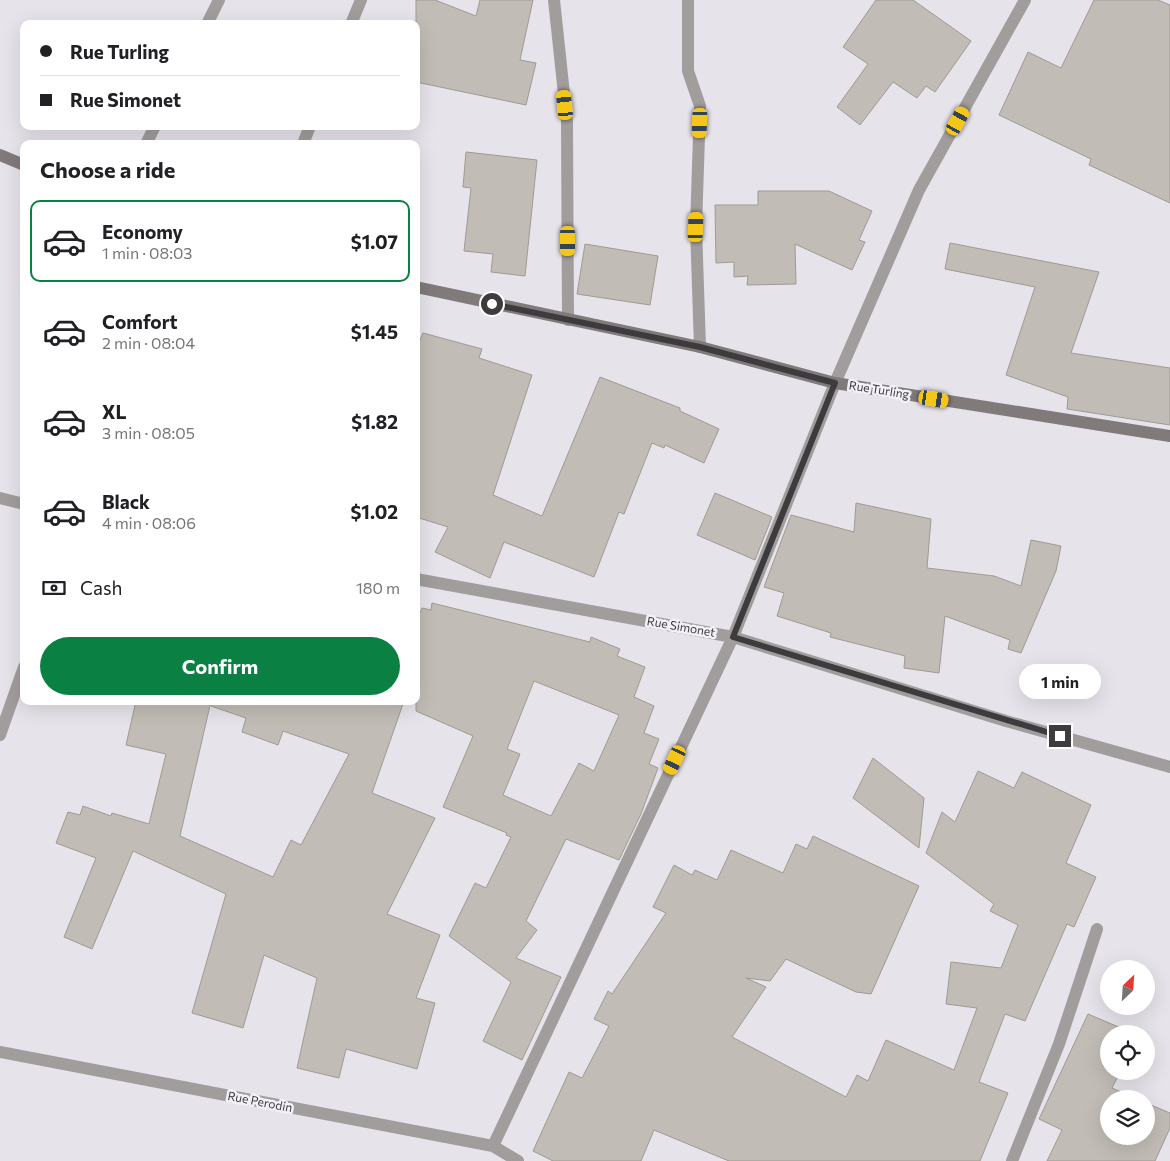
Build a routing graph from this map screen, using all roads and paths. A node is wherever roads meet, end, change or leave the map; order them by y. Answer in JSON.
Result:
{"nodes":[{"id":1,"x":219,"y":0,"type":"edge"},
{"id":2,"x":361,"y":0,"type":"edge"},
{"id":3,"x":554,"y":0,"type":"edge"},
{"id":4,"x":688,"y":0,"type":"edge"},
{"id":5,"x":1025,"y":0,"type":"edge"},
{"id":6,"x":209,"y":20,"type":"edge"},
{"id":7,"x":354,"y":20,"type":"edge"},
{"id":8,"x":0,"y":155,"type":"edge"},
{"id":9,"x":20,"y":162,"type":"edge"},
{"id":10,"x":420,"y":288,"type":"edge"},
{"id":11,"x":568,"y":320,"type":"junction"},
{"id":12,"x":700,"y":347,"type":"junction"},
{"id":13,"x":835,"y":383,"type":"junction"},
{"id":14,"x":1170,"y":436,"type":"edge"},
{"id":15,"x":0,"y":498,"type":"edge"},
{"id":16,"x":20,"y":503,"type":"edge"},
{"id":17,"x":420,"y":580,"type":"edge"},
{"id":18,"x":733,"y":637,"type":"junction"},
{"id":19,"x":20,"y":678,"type":"edge"},
{"id":20,"x":0,"y":735,"type":"edge"},
{"id":21,"x":1170,"y":767,"type":"edge"},
{"id":22,"x":1097,"y":929,"type":"dead end"},
{"id":23,"x":0,"y":1052,"type":"edge"},
{"id":24,"x":493,"y":1146,"type":"junction"},
{"id":25,"x":518,"y":1161,"type":"edge"},
{"id":26,"x":1012,"y":1161,"type":"edge"}],
"edges":[{"from":1,"to":6,"type":"street"},
{"from":2,"to":7,"type":"street"},
{"from":3,"to":11,"type":"street"},
{"from":4,"to":12,"type":"street"},
{"from":5,"to":13,"type":"street"},
{"from":8,"to":9,"type":"main road"},
{"from":10,"to":11,"type":"main road","name":"Rue Turling"},
{"from":11,"to":12,"type":"main road","name":"Rue Turling"},
{"from":12,"to":13,"type":"main road","name":"Rue Turling"},
{"from":13,"to":14,"type":"main road","name":"Rue Turling"},
{"from":13,"to":18,"type":"street"},
{"from":15,"to":16,"type":"street"},
{"from":17,"to":18,"type":"street","name":"Rue Simonet"},
{"from":18,"to":21,"type":"street","name":"Rue Simonet"},
{"from":18,"to":24,"type":"street"},
{"from":19,"to":20,"type":"street"},
{"from":22,"to":26,"type":"street"},
{"from":23,"to":24,"type":"street","name":"Rue Perodin"},
{"from":24,"to":25,"type":"street","name":"Rue Perodin"}]}
